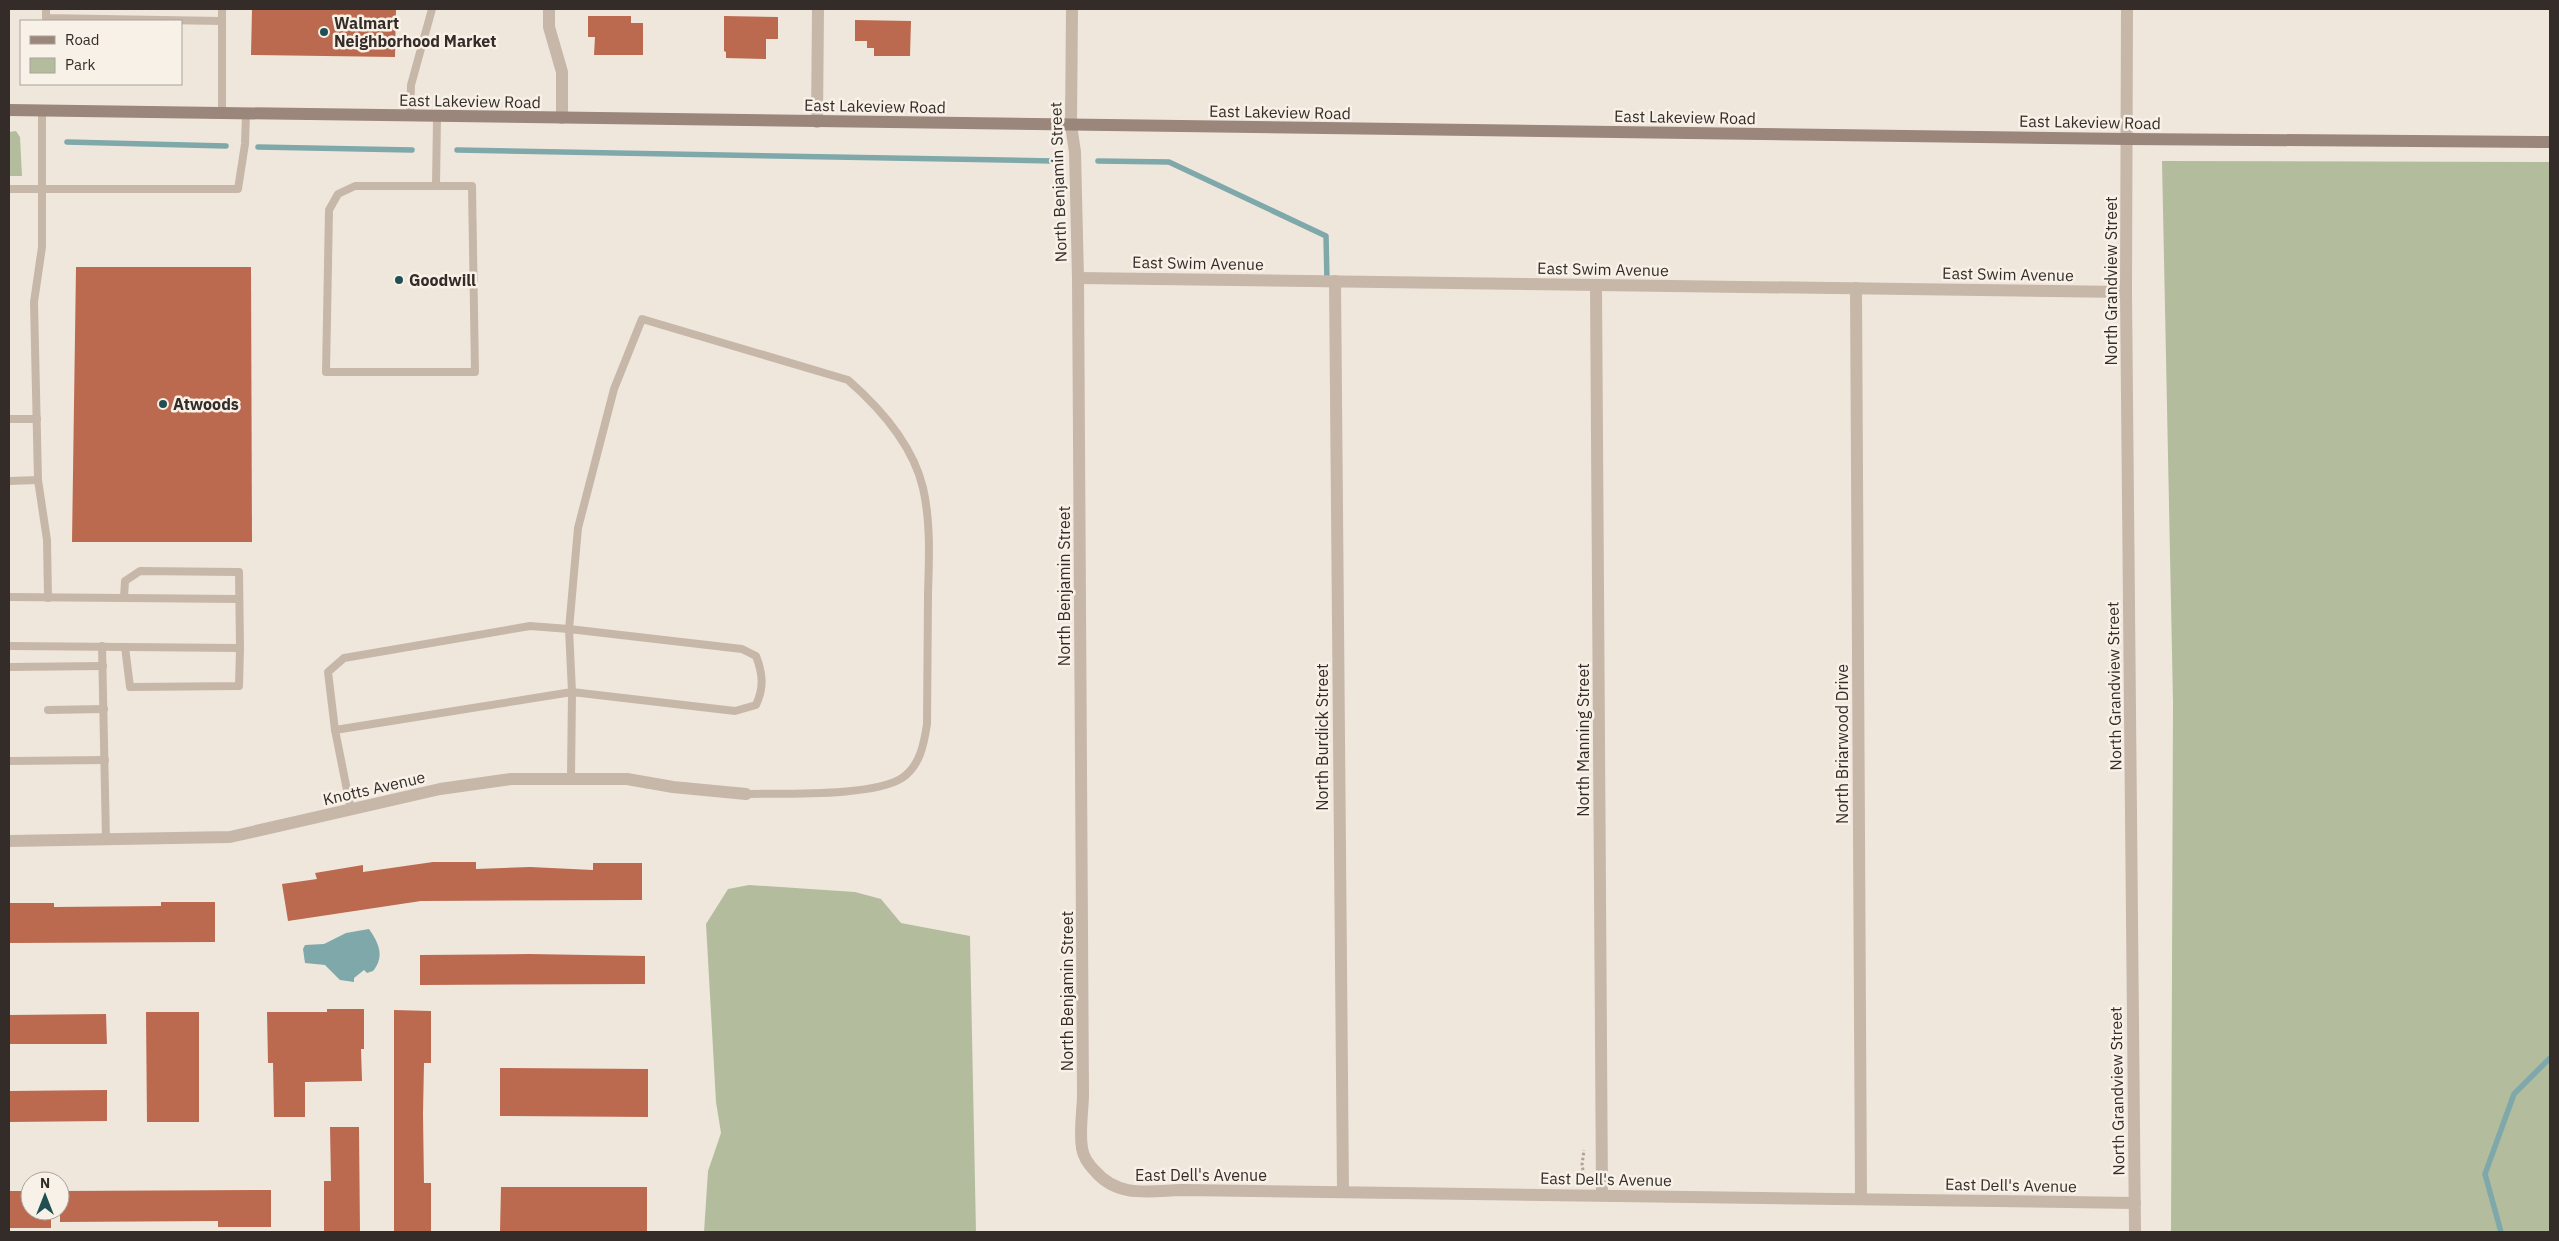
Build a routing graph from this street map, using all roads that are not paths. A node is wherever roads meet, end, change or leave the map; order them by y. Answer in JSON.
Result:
{"nodes":[{"id":1,"x":46,"y":9,"type":"edge"},
{"id":2,"x":222,"y":9,"type":"edge"},
{"id":3,"x":432,"y":9,"type":"edge"},
{"id":4,"x":549,"y":9,"type":"edge"},
{"id":5,"x":818,"y":9,"type":"edge"},
{"id":6,"x":1072,"y":9,"type":"edge"},
{"id":7,"x":2127,"y":9,"type":"edge"},
{"id":8,"x":163,"y":20,"type":"edge"},
{"id":9,"x":182,"y":20,"type":"edge"},
{"id":10,"x":222,"y":21,"type":"junction"},
{"id":11,"x":9,"y":110,"type":"edge"},
{"id":12,"x":42,"y":110,"type":"junction"},
{"id":13,"x":222,"y":114,"type":"junction"},
{"id":14,"x":246,"y":114,"type":"junction"},
{"id":15,"x":410,"y":116,"type":"junction"},
{"id":16,"x":437,"y":117,"type":"junction"},
{"id":17,"x":562,"y":118,"type":"junction"},
{"id":18,"x":817,"y":122,"type":"junction"},
{"id":19,"x":1070,"y":125,"type":"junction"},
{"id":20,"x":2128,"y":139,"type":"junction"},
{"id":21,"x":2550,"y":142,"type":"edge"},
{"id":22,"x":436,"y":186,"type":"junction"},
{"id":23,"x":9,"y":189,"type":"edge"},
{"id":24,"x":42,"y":189,"type":"junction"},
{"id":25,"x":1078,"y":278,"type":"junction"},
{"id":26,"x":1335,"y":281,"type":"junction"},
{"id":27,"x":1596,"y":285,"type":"junction"},
{"id":28,"x":1856,"y":288,"type":"junction"},
{"id":29,"x":2126,"y":292,"type":"junction"},
{"id":30,"x":9,"y":419,"type":"edge"},
{"id":31,"x":37,"y":419,"type":"junction"},
{"id":32,"x":38,"y":480,"type":"junction"},
{"id":33,"x":9,"y":481,"type":"edge"},
{"id":34,"x":9,"y":597,"type":"edge"},
{"id":35,"x":48,"y":598,"type":"junction"},
{"id":36,"x":124,"y":598,"type":"junction"},
{"id":37,"x":239,"y":599,"type":"junction"},
{"id":38,"x":569,"y":629,"type":"junction"},
{"id":39,"x":9,"y":646,"type":"edge"},
{"id":40,"x":102,"y":646,"type":"junction"},
{"id":41,"x":125,"y":647,"type":"junction"},
{"id":42,"x":240,"y":648,"type":"junction"},
{"id":43,"x":103,"y":666,"type":"junction"},
{"id":44,"x":9,"y":667,"type":"edge"},
{"id":45,"x":572,"y":692,"type":"junction"},
{"id":46,"x":104,"y":709,"type":"junction"},
{"id":47,"x":48,"y":710,"type":"dead end"},
{"id":48,"x":335,"y":730,"type":"junction"},
{"id":49,"x":105,"y":760,"type":"junction"},
{"id":50,"x":9,"y":761,"type":"edge"},
{"id":51,"x":571,"y":777,"type":"junction"},
{"id":52,"x":746,"y":794,"type":"joint"},
{"id":53,"x":351,"y":810,"type":"junction"},
{"id":54,"x":106,"y":840,"type":"junction"},
{"id":55,"x":9,"y":842,"type":"edge"},
{"id":56,"x":1088,"y":1162,"type":"joint"},
{"id":57,"x":1343,"y":1192,"type":"junction"},
{"id":58,"x":1602,"y":1195,"type":"junction"},
{"id":59,"x":1861,"y":1199,"type":"junction"},
{"id":60,"x":2135,"y":1203,"type":"junction"},
{"id":61,"x":2135,"y":1232,"type":"edge"}],
"edges":[{"from":1,"to":8,"type":"lane"},
{"from":2,"to":10,"type":"lane"},
{"from":3,"to":15,"type":"lane"},
{"from":4,"to":17,"type":"street"},
{"from":5,"to":18,"type":"street"},
{"from":6,"to":19,"type":"street","name":"North Benjamin Street"},
{"from":7,"to":20,"type":"street","name":"North Grandview Street"},
{"from":9,"to":10,"type":"lane"},
{"from":10,"to":13,"type":"lane"},
{"from":11,"to":12,"type":"street","name":"East Lakeview Road"},
{"from":12,"to":13,"type":"street","name":"East Lakeview Road"},
{"from":12,"to":24,"type":"lane"},
{"from":13,"to":14,"type":"street","name":"East Lakeview Road"},
{"from":14,"to":15,"type":"street","name":"East Lakeview Road"},
{"from":14,"to":24,"type":"lane"},
{"from":15,"to":16,"type":"street","name":"East Lakeview Road"},
{"from":16,"to":17,"type":"street","name":"East Lakeview Road"},
{"from":16,"to":22,"type":"lane"},
{"from":17,"to":18,"type":"street","name":"East Lakeview Road"},
{"from":18,"to":19,"type":"street","name":"East Lakeview Road"},
{"from":19,"to":20,"type":"street","name":"East Lakeview Road"},
{"from":19,"to":25,"type":"street","name":"North Benjamin Street"},
{"from":20,"to":21,"type":"street","name":"East Lakeview Road"},
{"from":20,"to":29,"type":"street","name":"North Grandview Street"},
{"from":22,"to":22,"type":"lane"},
{"from":23,"to":24,"type":"lane"},
{"from":24,"to":31,"type":"lane"},
{"from":25,"to":26,"type":"street","name":"East Swim Avenue"},
{"from":25,"to":56,"type":"street","name":"North Benjamin Street"},
{"from":26,"to":27,"type":"street","name":"East Swim Avenue"},
{"from":26,"to":57,"type":"street","name":"North Burdick Street"},
{"from":27,"to":28,"type":"street","name":"East Swim Avenue"},
{"from":27,"to":58,"type":"street","name":"North Manning Street"},
{"from":28,"to":29,"type":"street","name":"East Swim Avenue"},
{"from":28,"to":59,"type":"street","name":"North Briarwood Drive"},
{"from":29,"to":60,"type":"street","name":"North Grandview Street"},
{"from":30,"to":31,"type":"lane"},
{"from":31,"to":32,"type":"lane"},
{"from":32,"to":33,"type":"lane"},
{"from":32,"to":35,"type":"lane"},
{"from":34,"to":35,"type":"lane"},
{"from":35,"to":36,"type":"lane"},
{"from":36,"to":37,"type":"lane"},
{"from":36,"to":37,"type":"lane"},
{"from":37,"to":42,"type":"lane"},
{"from":38,"to":45,"type":"lane"},
{"from":38,"to":45,"type":"lane"},
{"from":38,"to":48,"type":"lane"},
{"from":38,"to":52,"type":"lane"},
{"from":39,"to":40,"type":"lane"},
{"from":40,"to":41,"type":"lane"},
{"from":40,"to":43,"type":"lane"},
{"from":41,"to":42,"type":"lane"},
{"from":41,"to":42,"type":"lane"},
{"from":43,"to":44,"type":"lane"},
{"from":43,"to":46,"type":"lane"},
{"from":45,"to":48,"type":"lane"},
{"from":45,"to":51,"type":"lane"},
{"from":46,"to":47,"type":"lane"},
{"from":46,"to":49,"type":"lane"},
{"from":48,"to":53,"type":"lane"},
{"from":49,"to":50,"type":"lane"},
{"from":49,"to":54,"type":"lane"},
{"from":51,"to":52,"type":"street","name":"Knotts Avenue"},
{"from":51,"to":53,"type":"street","name":"Knotts Avenue"},
{"from":53,"to":54,"type":"street","name":"Knotts Avenue"},
{"from":54,"to":55,"type":"street","name":"Knotts Avenue"},
{"from":56,"to":57,"type":"street","name":"East Dell's Avenue"},
{"from":57,"to":58,"type":"street","name":"East Dell's Avenue"},
{"from":58,"to":59,"type":"street","name":"East Dell's Avenue"},
{"from":59,"to":60,"type":"street","name":"East Dell's Avenue"},
{"from":60,"to":61,"type":"street","name":"North Grandview Street"}]}
